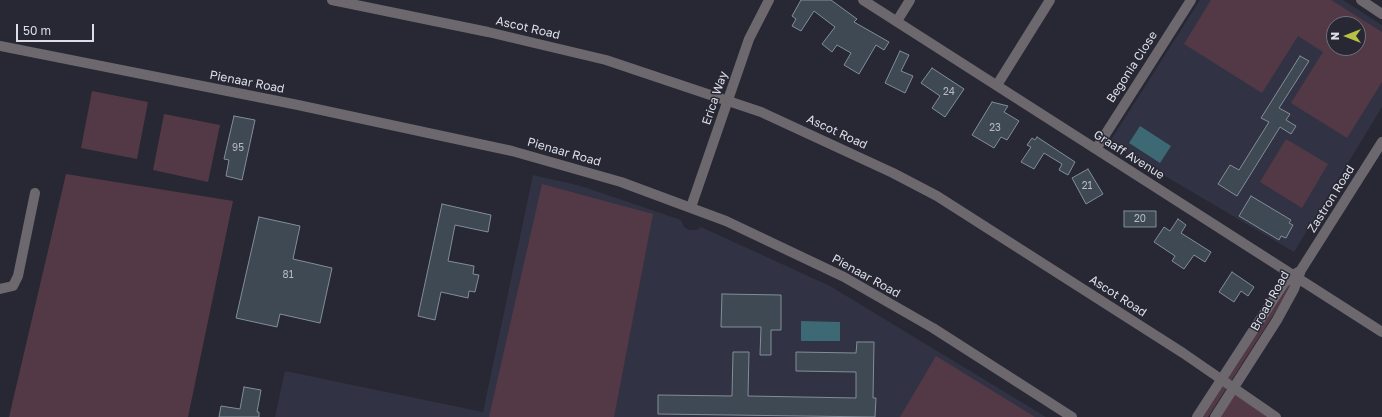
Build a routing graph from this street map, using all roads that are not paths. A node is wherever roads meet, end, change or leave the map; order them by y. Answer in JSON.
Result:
{"nodes":[{"id":1,"x":332,"y":0,"type":"edge"},
{"id":2,"x":769,"y":0,"type":"edge"},
{"id":3,"x":863,"y":0,"type":"edge"},
{"id":4,"x":910,"y":0,"type":"edge"},
{"id":5,"x":1050,"y":0,"type":"edge"},
{"id":6,"x":1191,"y":0,"type":"edge"},
{"id":7,"x":1361,"y":0,"type":"edge"},
{"id":8,"x":1382,"y":14,"type":"edge"},
{"id":9,"x":897,"y":21,"type":"junction"},
{"id":10,"x":0,"y":46,"type":"edge"},
{"id":11,"x":997,"y":85,"type":"junction"},
{"id":12,"x":728,"y":100,"type":"junction"},
{"id":13,"x":1382,"y":142,"type":"edge"},
{"id":14,"x":1096,"y":149,"type":"junction"},
{"id":15,"x":36,"y":192,"type":"dead end"},
{"id":16,"x":691,"y":207,"type":"junction"},
{"id":17,"x":1298,"y":274,"type":"junction"},
{"id":18,"x":0,"y":289,"type":"edge"},
{"id":19,"x":1382,"y":332,"type":"edge"},
{"id":20,"x":1221,"y":380,"type":"junction"},
{"id":21,"x":1233,"y":389,"type":"junction"},
{"id":22,"x":1072,"y":417,"type":"edge"},
{"id":23,"x":1197,"y":417,"type":"edge"},
{"id":24,"x":1215,"y":417,"type":"edge"},
{"id":25,"x":1276,"y":417,"type":"edge"}],
"edges":[{"from":1,"to":12,"type":"street","name":"Ascot Road"},
{"from":2,"to":12,"type":"street","name":"Erica Way"},
{"from":3,"to":9,"type":"street","name":"Graaff Avenue"},
{"from":4,"to":9,"type":"street"},
{"from":5,"to":11,"type":"street"},
{"from":6,"to":14,"type":"street","name":"Begonia Close"},
{"from":7,"to":8,"type":"street"},
{"from":9,"to":11,"type":"street","name":"Graaff Avenue"},
{"from":10,"to":16,"type":"street","name":"Pienaar Road"},
{"from":11,"to":14,"type":"street","name":"Graaff Avenue"},
{"from":12,"to":16,"type":"street","name":"Erica Way"},
{"from":12,"to":20,"type":"street","name":"Ascot Road"},
{"from":13,"to":17,"type":"street","name":"Zastron Road"},
{"from":14,"to":17,"type":"street","name":"Graaff Avenue"},
{"from":15,"to":18,"type":"street"},
{"from":16,"to":22,"type":"street","name":"Pienaar Road"},
{"from":17,"to":19,"type":"street","name":"Graaff Avenue"},
{"from":17,"to":20,"type":"street","name":"Broad Road"},
{"from":17,"to":21,"type":"street","name":"Broad Road"},
{"from":20,"to":21,"type":"street","name":"Ascot Road"},
{"from":20,"to":23,"type":"street","name":"Broad Road"},
{"from":21,"to":24,"type":"street","name":"Broad Road"},
{"from":21,"to":25,"type":"street","name":"Ascot Road"}]}
